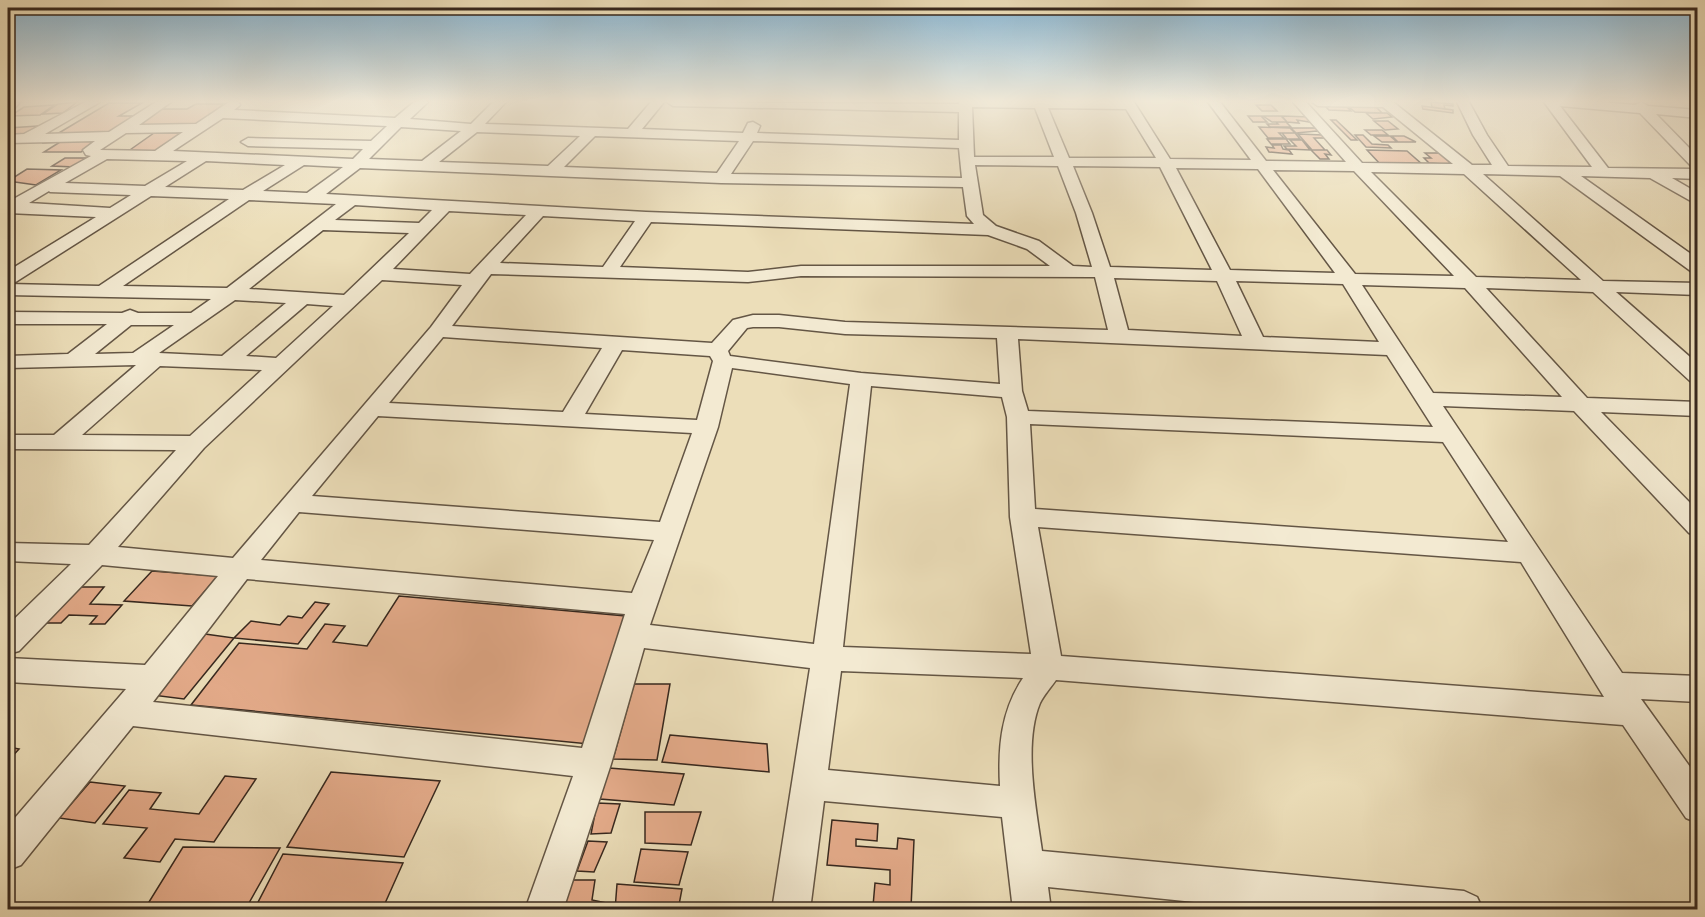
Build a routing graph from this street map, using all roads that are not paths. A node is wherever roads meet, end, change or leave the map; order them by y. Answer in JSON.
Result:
{"nodes":[{"id":1,"x":966,"y":144,"type":"edge"},
{"id":2,"x":98,"y":145,"type":"edge"},
{"id":3,"x":174,"y":145,"type":"edge"},
{"id":4,"x":244,"y":145,"type":"edge"},
{"id":5,"x":306,"y":145,"type":"edge"},
{"id":6,"x":334,"y":145,"type":"edge"},
{"id":7,"x":452,"y":145,"type":"edge"},
{"id":8,"x":578,"y":145,"type":"edge"},
{"id":9,"x":744,"y":145,"type":"edge"},
{"id":10,"x":1056,"y":145,"type":"edge"},
{"id":11,"x":1153,"y":145,"type":"edge"},
{"id":12,"x":1247,"y":145,"type":"edge"},
{"id":13,"x":1338,"y":145,"type":"edge"},
{"id":14,"x":1438,"y":145,"type":"edge"},
{"id":15,"x":1486,"y":145,"type":"edge"},
{"id":16,"x":1583,"y":145,"type":"edge"},
{"id":17,"x":1678,"y":145,"type":"edge"},
{"id":18,"x":374,"y":146,"type":"joint"},
{"id":19,"x":104,"y":155,"type":"junction"},
{"id":20,"x":159,"y":155,"type":"junction"},
{"id":21,"x":201,"y":158,"type":"junction"},
{"id":22,"x":224,"y":158,"type":"junction"},
{"id":23,"x":280,"y":161,"type":"junction"},
{"id":24,"x":967,"y":161,"type":"junction"},
{"id":25,"x":1062,"y":161,"type":"junction"},
{"id":26,"x":299,"y":162,"type":"junction"},
{"id":27,"x":1164,"y":163,"type":"junction"},
{"id":28,"x":356,"y":164,"type":"junction"},
{"id":29,"x":1262,"y":165,"type":"junction"},
{"id":30,"x":425,"y":166,"type":"junction"},
{"id":31,"x":1698,"y":166,"type":"edge"},
{"id":32,"x":1358,"y":167,"type":"junction"},
{"id":33,"x":1468,"y":169,"type":"junction"},
{"id":34,"x":1503,"y":170,"type":"junction"},
{"id":35,"x":552,"y":171,"type":"junction"},
{"id":36,"x":1565,"y":172,"type":"junction"},
{"id":37,"x":1604,"y":173,"type":"junction"},
{"id":38,"x":1655,"y":174,"type":"junction"},
{"id":39,"x":1698,"y":174,"type":"edge"},
{"id":40,"x":722,"y":178,"type":"junction"},
{"id":41,"x":970,"y":183,"type":"junction"},
{"id":42,"x":50,"y":187,"type":"junction"},
{"id":43,"x":149,"y":192,"type":"junction"},
{"id":44,"x":245,"y":196,"type":"junction"},
{"id":45,"x":311,"y":198,"type":"junction"},
{"id":46,"x":1698,"y":200,"type":"edge"},
{"id":47,"x":350,"y":201,"type":"junction"},
{"id":48,"x":445,"y":206,"type":"junction"},
{"id":49,"x":9,"y":208,"type":"edge"},
{"id":50,"x":539,"y":211,"type":"junction"},
{"id":51,"x":114,"y":213,"type":"junction"},
{"id":52,"x":646,"y":217,"type":"junction"},
{"id":53,"x":319,"y":225,"type":"junction"},
{"id":54,"x":423,"y":228,"type":"junction"},
{"id":55,"x":990,"y":230,"type":"junction"},
{"id":56,"x":1698,"y":268,"type":"edge"},
{"id":57,"x":608,"y":272,"type":"junction"},
{"id":58,"x":1069,"y":272,"type":"junction"},
{"id":59,"x":1103,"y":272,"type":"junction"},
{"id":60,"x":378,"y":274,"type":"junction"},
{"id":61,"x":480,"y":274,"type":"junction"},
{"id":62,"x":1224,"y":274,"type":"junction"},
{"id":63,"x":8,"y":279,"type":"edge"},
{"id":64,"x":1350,"y":280,"type":"junction"},
{"id":65,"x":1471,"y":283,"type":"junction"},
{"id":66,"x":1597,"y":288,"type":"junction"},
{"id":67,"x":8,"y":290,"type":"edge"},
{"id":68,"x":1698,"y":290,"type":"edge"},
{"id":69,"x":104,"y":291,"type":"junction"},
{"id":70,"x":160,"y":293,"type":"junction"},
{"id":71,"x":231,"y":294,"type":"junction"},
{"id":72,"x":303,"y":298,"type":"junction"},
{"id":73,"x":350,"y":300,"type":"junction"},
{"id":74,"x":8,"y":318,"type":"edge"},
{"id":75,"x":127,"y":318,"type":"junction"},
{"id":76,"x":194,"y":319,"type":"junction"},
{"id":77,"x":438,"y":331,"type":"junction"},
{"id":78,"x":1007,"y":333,"type":"junction"},
{"id":79,"x":1120,"y":336,"type":"junction"},
{"id":80,"x":616,"y":342,"type":"junction"},
{"id":81,"x":1255,"y":342,"type":"junction"},
{"id":82,"x":1393,"y":350,"type":"junction"},
{"id":83,"x":720,"y":355,"type":"junction"},
{"id":84,"x":147,"y":359,"type":"junction"},
{"id":85,"x":73,"y":361,"type":"junction"},
{"id":86,"x":228,"y":361,"type":"junction"},
{"id":87,"x":8,"y":362,"type":"edge"},
{"id":88,"x":280,"y":364,"type":"junction"},
{"id":89,"x":1698,"y":376,"type":"edge"},
{"id":90,"x":861,"y":379,"type":"junction"},
{"id":91,"x":1426,"y":399,"type":"junction"},
{"id":92,"x":1015,"y":404,"type":"junction"},
{"id":93,"x":1580,"y":404,"type":"junction"},
{"id":94,"x":372,"y":409,"type":"junction"},
{"id":95,"x":1698,"y":409,"type":"edge"},
{"id":96,"x":570,"y":420,"type":"junction"},
{"id":97,"x":706,"y":427,"type":"junction"},
{"id":98,"x":1450,"y":435,"type":"junction"},
{"id":99,"x":61,"y":441,"type":"junction"},
{"id":100,"x":8,"y":442,"type":"edge"},
{"id":101,"x":196,"y":443,"type":"junction"},
{"id":102,"x":292,"y":503,"type":"junction"},
{"id":103,"x":1023,"y":517,"type":"junction"},
{"id":104,"x":1698,"y":527,"type":"edge"},
{"id":105,"x":670,"y":532,"type":"junction"},
{"id":106,"x":8,"y":552,"type":"edge"},
{"id":107,"x":1529,"y":554,"type":"junction"},
{"id":108,"x":96,"y":555,"type":"junction"},
{"id":109,"x":241,"y":567,"type":"junction"},
{"id":110,"x":642,"y":604,"type":"junction"},
{"id":111,"x":634,"y":635,"type":"junction"},
{"id":112,"x":8,"y":643,"type":"edge"},
{"id":113,"x":826,"y":658,"type":"junction"},
{"id":114,"x":1048,"y":667,"type":"junction"},
{"id":115,"x":8,"y":670,"type":"edge"},
{"id":116,"x":152,"y":678,"type":"junction"},
{"id":117,"x":1612,"y":685,"type":"junction"},
{"id":118,"x":1698,"y":689,"type":"edge"},
{"id":119,"x":126,"y":712,"type":"junction"},
{"id":120,"x":1632,"y":712,"type":"junction"},
{"id":121,"x":594,"y":764,"type":"junction"},
{"id":122,"x":808,"y":784,"type":"junction"},
{"id":123,"x":1018,"y":803,"type":"junction"},
{"id":124,"x":1698,"y":807,"type":"edge"},
{"id":125,"x":8,"y":853,"type":"edge"},
{"id":126,"x":1028,"y":867,"type":"junction"},
{"id":127,"x":544,"y":909,"type":"edge"},
{"id":128,"x":791,"y":909,"type":"edge"},
{"id":129,"x":1032,"y":909,"type":"edge"},
{"id":130,"x":1464,"y":909,"type":"edge"}],
"edges":[{"from":1,"to":24,"type":"street"},
{"from":2,"to":19,"type":"street"},
{"from":3,"to":20,"type":"street"},
{"from":4,"to":22,"type":"street"},
{"from":5,"to":23,"type":"street"},
{"from":6,"to":18,"type":"street"},
{"from":7,"to":30,"type":"street"},
{"from":8,"to":35,"type":"street"},
{"from":9,"to":40,"type":"street"},
{"from":10,"to":25,"type":"street"},
{"from":11,"to":27,"type":"street"},
{"from":12,"to":29,"type":"street"},
{"from":13,"to":32,"type":"street"},
{"from":14,"to":33,"type":"street"},
{"from":15,"to":34,"type":"street"},
{"from":16,"to":37,"type":"street"},
{"from":17,"to":31,"type":"street"},
{"from":18,"to":28,"type":"street"},
{"from":19,"to":20,"type":"street"},
{"from":19,"to":42,"type":"street"},
{"from":20,"to":21,"type":"street"},
{"from":21,"to":22,"type":"street"},
{"from":21,"to":43,"type":"street"},
{"from":22,"to":23,"type":"street"},
{"from":23,"to":26,"type":"street"},
{"from":24,"to":25,"type":"street"},
{"from":24,"to":41,"type":"street"},
{"from":25,"to":27,"type":"street"},
{"from":25,"to":59,"type":"street"},
{"from":26,"to":28,"type":"street"},
{"from":26,"to":44,"type":"street"},
{"from":27,"to":29,"type":"street"},
{"from":27,"to":62,"type":"street"},
{"from":28,"to":30,"type":"street"},
{"from":28,"to":45,"type":"street"},
{"from":29,"to":32,"type":"street"},
{"from":29,"to":64,"type":"street"},
{"from":30,"to":35,"type":"street"},
{"from":32,"to":33,"type":"street"},
{"from":32,"to":65,"type":"street"},
{"from":33,"to":34,"type":"street"},
{"from":33,"to":66,"type":"street"},
{"from":34,"to":36,"type":"street"},
{"from":35,"to":40,"type":"street"},
{"from":36,"to":37,"type":"street"},
{"from":36,"to":56,"type":"street"},
{"from":37,"to":38,"type":"street"},
{"from":38,"to":39,"type":"street"},
{"from":38,"to":46,"type":"street"},
{"from":40,"to":41,"type":"street"},
{"from":41,"to":55,"type":"street"},
{"from":42,"to":43,"type":"street"},
{"from":42,"to":49,"type":"street"},
{"from":43,"to":44,"type":"street"},
{"from":43,"to":51,"type":"street"},
{"from":44,"to":45,"type":"street"},
{"from":44,"to":69,"type":"street"},
{"from":45,"to":47,"type":"street"},
{"from":47,"to":48,"type":"street"},
{"from":47,"to":53,"type":"street"},
{"from":48,"to":50,"type":"street"},
{"from":48,"to":54,"type":"street"},
{"from":49,"to":51,"type":"street"},
{"from":50,"to":52,"type":"street"},
{"from":50,"to":61,"type":"street"},
{"from":51,"to":63,"type":"street"},
{"from":52,"to":55,"type":"street"},
{"from":52,"to":57,"type":"street"},
{"from":53,"to":54,"type":"street"},
{"from":53,"to":71,"type":"street"},
{"from":54,"to":60,"type":"street"},
{"from":55,"to":58,"type":"street"},
{"from":57,"to":58,"type":"street"},
{"from":57,"to":61,"type":"street"},
{"from":58,"to":59,"type":"street"},
{"from":59,"to":62,"type":"street"},
{"from":59,"to":79,"type":"street"},
{"from":60,"to":61,"type":"street"},
{"from":60,"to":73,"type":"street"},
{"from":61,"to":77,"type":"street"},
{"from":62,"to":64,"type":"street"},
{"from":62,"to":81,"type":"street"},
{"from":64,"to":65,"type":"street"},
{"from":64,"to":82,"type":"street"},
{"from":65,"to":66,"type":"street"},
{"from":65,"to":93,"type":"street"},
{"from":66,"to":68,"type":"street"},
{"from":66,"to":89,"type":"street"},
{"from":67,"to":69,"type":"street"},
{"from":69,"to":70,"type":"street"},
{"from":70,"to":71,"type":"street"},
{"from":70,"to":75,"type":"street"},
{"from":71,"to":72,"type":"street"},
{"from":71,"to":76,"type":"street"},
{"from":72,"to":73,"type":"street"},
{"from":72,"to":86,"type":"street"},
{"from":73,"to":88,"type":"street"},
{"from":74,"to":75,"type":"street"},
{"from":75,"to":76,"type":"street"},
{"from":75,"to":85,"type":"street"},
{"from":76,"to":84,"type":"street"},
{"from":77,"to":80,"type":"street"},
{"from":77,"to":94,"type":"street"},
{"from":78,"to":79,"type":"street"},
{"from":78,"to":83,"type":"street"},
{"from":78,"to":92,"type":"street"},
{"from":79,"to":81,"type":"street"},
{"from":80,"to":83,"type":"street"},
{"from":80,"to":96,"type":"street"},
{"from":81,"to":82,"type":"street"},
{"from":82,"to":91,"type":"street"},
{"from":83,"to":90,"type":"street"},
{"from":83,"to":97,"type":"street"},
{"from":84,"to":85,"type":"street"},
{"from":84,"to":86,"type":"street"},
{"from":84,"to":99,"type":"street"},
{"from":85,"to":87,"type":"street"},
{"from":86,"to":88,"type":"street"},
{"from":88,"to":101,"type":"street"},
{"from":90,"to":92,"type":"street"},
{"from":90,"to":113,"type":"street"},
{"from":91,"to":93,"type":"street"},
{"from":91,"to":98,"type":"street"},
{"from":92,"to":98,"type":"street"},
{"from":92,"to":103,"type":"street"},
{"from":93,"to":95,"type":"street"},
{"from":93,"to":104,"type":"street"},
{"from":94,"to":96,"type":"street"},
{"from":94,"to":102,"type":"street"},
{"from":96,"to":97,"type":"street"},
{"from":97,"to":105,"type":"street"},
{"from":98,"to":107,"type":"street"},
{"from":99,"to":100,"type":"street"},
{"from":99,"to":101,"type":"street"},
{"from":101,"to":108,"type":"street"},
{"from":102,"to":105,"type":"street"},
{"from":102,"to":109,"type":"street"},
{"from":103,"to":107,"type":"street"},
{"from":103,"to":114,"type":"street"},
{"from":105,"to":110,"type":"street"},
{"from":106,"to":108,"type":"street"},
{"from":107,"to":117,"type":"street"},
{"from":108,"to":109,"type":"street"},
{"from":108,"to":112,"type":"street"},
{"from":109,"to":110,"type":"street"},
{"from":109,"to":116,"type":"street"},
{"from":110,"to":111,"type":"street"},
{"from":111,"to":113,"type":"street"},
{"from":111,"to":121,"type":"street"},
{"from":113,"to":114,"type":"street"},
{"from":113,"to":122,"type":"street"},
{"from":114,"to":120,"type":"street"},
{"from":114,"to":123,"type":"street"},
{"from":115,"to":116,"type":"street"},
{"from":116,"to":119,"type":"street"},
{"from":117,"to":118,"type":"street"},
{"from":117,"to":120,"type":"street"},
{"from":119,"to":121,"type":"street"},
{"from":119,"to":125,"type":"street"},
{"from":120,"to":124,"type":"street"},
{"from":121,"to":127,"type":"street"},
{"from":122,"to":123,"type":"street"},
{"from":122,"to":128,"type":"street"},
{"from":123,"to":126,"type":"street"},
{"from":126,"to":129,"type":"street"},
{"from":126,"to":130,"type":"street"}]}
